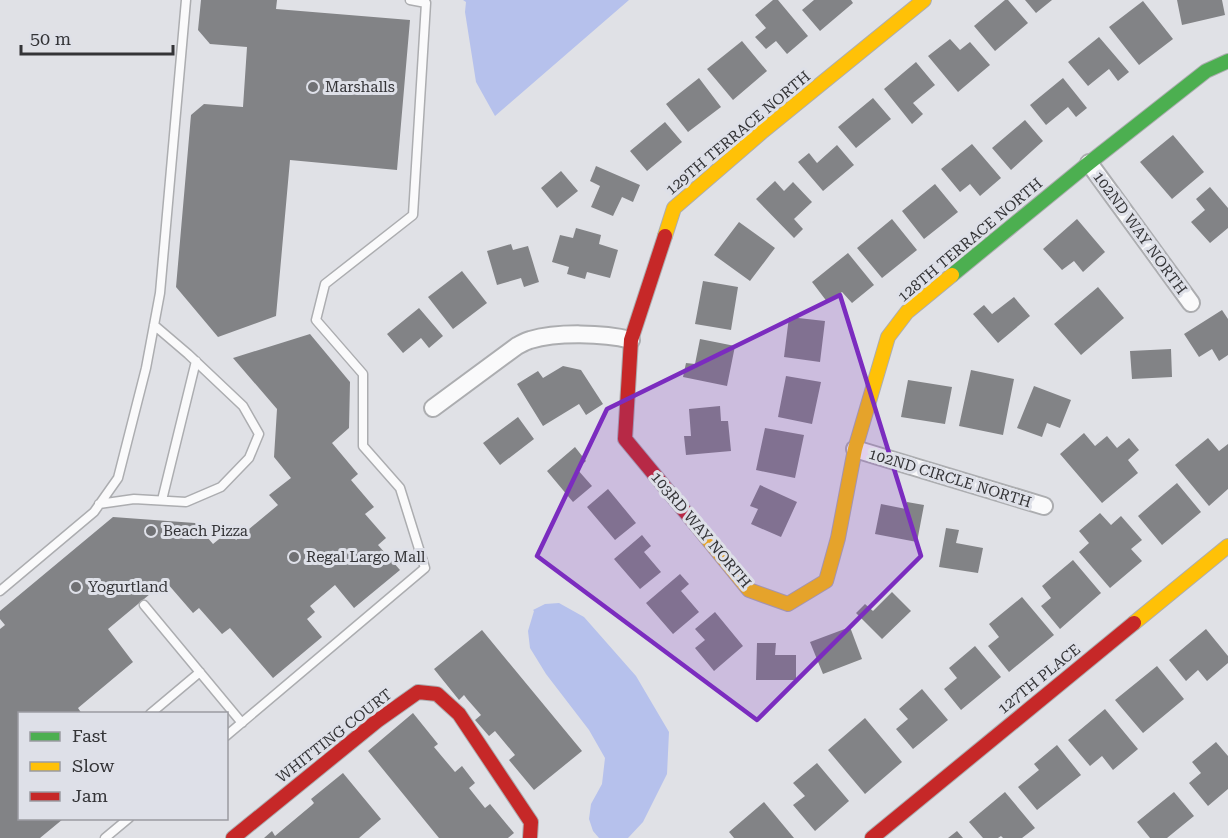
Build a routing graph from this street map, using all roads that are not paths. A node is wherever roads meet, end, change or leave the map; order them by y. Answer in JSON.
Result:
{"nodes":[{"id":1,"x":186,"y":0,"type":"edge"},
{"id":2,"x":410,"y":0,"type":"edge"},
{"id":3,"x":924,"y":0,"type":"edge"},
{"id":4,"x":1228,"y":61,"type":"edge"},
{"id":5,"x":1089,"y":163,"type":"junction"},
{"id":6,"x":1191,"y":303,"type":"dead end"},
{"id":7,"x":154,"y":326,"type":"junction"},
{"id":8,"x":631,"y":340,"type":"junction"},
{"id":9,"x":196,"y":361,"type":"junction"},
{"id":10,"x":433,"y":408,"type":"dead end"},
{"id":11,"x":625,"y":439,"type":"joint"},
{"id":12,"x":855,"y":449,"type":"junction"},
{"id":13,"x":162,"y":500,"type":"junction"},
{"id":14,"x":99,"y":504,"type":"junction"},
{"id":15,"x":1044,"y":506,"type":"dead end"},
{"id":16,"x":1228,"y":546,"type":"edge"},
{"id":17,"x":0,"y":591,"type":"edge"},
{"id":18,"x":788,"y":604,"type":"joint"},
{"id":19,"x":144,"y":605,"type":"dead end"},
{"id":20,"x":200,"y":672,"type":"junction"},
{"id":21,"x":152,"y":712,"type":"edge"},
{"id":22,"x":242,"y":723,"type":"junction"},
{"id":23,"x":228,"y":734,"type":"edge"},
{"id":24,"x":128,"y":820,"type":"edge"},
{"id":25,"x":105,"y":838,"type":"edge"},
{"id":26,"x":232,"y":838,"type":"edge"},
{"id":27,"x":530,"y":838,"type":"edge"},
{"id":28,"x":872,"y":838,"type":"edge"}],
"edges":[{"from":1,"to":7,"type":"lane"},
{"from":2,"to":22,"type":"lane"},
{"from":3,"to":8,"type":"street","name":"129TH TERRACE NORTH"},
{"from":4,"to":5,"type":"street","name":"128TH TERRACE NORTH"},
{"from":5,"to":6,"type":"street","name":"102ND WAY NORTH"},
{"from":5,"to":12,"type":"street","name":"128TH TERRACE NORTH"},
{"from":7,"to":9,"type":"lane"},
{"from":7,"to":14,"type":"lane"},
{"from":8,"to":10,"type":"street"},
{"from":8,"to":11,"type":"street","name":"129TH TERRACE NORTH"},
{"from":9,"to":13,"type":"lane"},
{"from":9,"to":13,"type":"lane"},
{"from":11,"to":18,"type":"street","name":"103RD WAY NORTH"},
{"from":12,"to":15,"type":"street","name":"102ND CIRCLE NORTH"},
{"from":12,"to":18,"type":"street","name":"128TH TERRACE NORTH"},
{"from":13,"to":14,"type":"lane"},
{"from":14,"to":17,"type":"lane"},
{"from":16,"to":28,"type":"street","name":"127TH PLACE"},
{"from":19,"to":20,"type":"lane"},
{"from":20,"to":21,"type":"lane"},
{"from":20,"to":22,"type":"lane"},
{"from":22,"to":23,"type":"lane"},
{"from":24,"to":25,"type":"lane"},
{"from":26,"to":27,"type":"street","name":"WHITTING COURT"}]}
